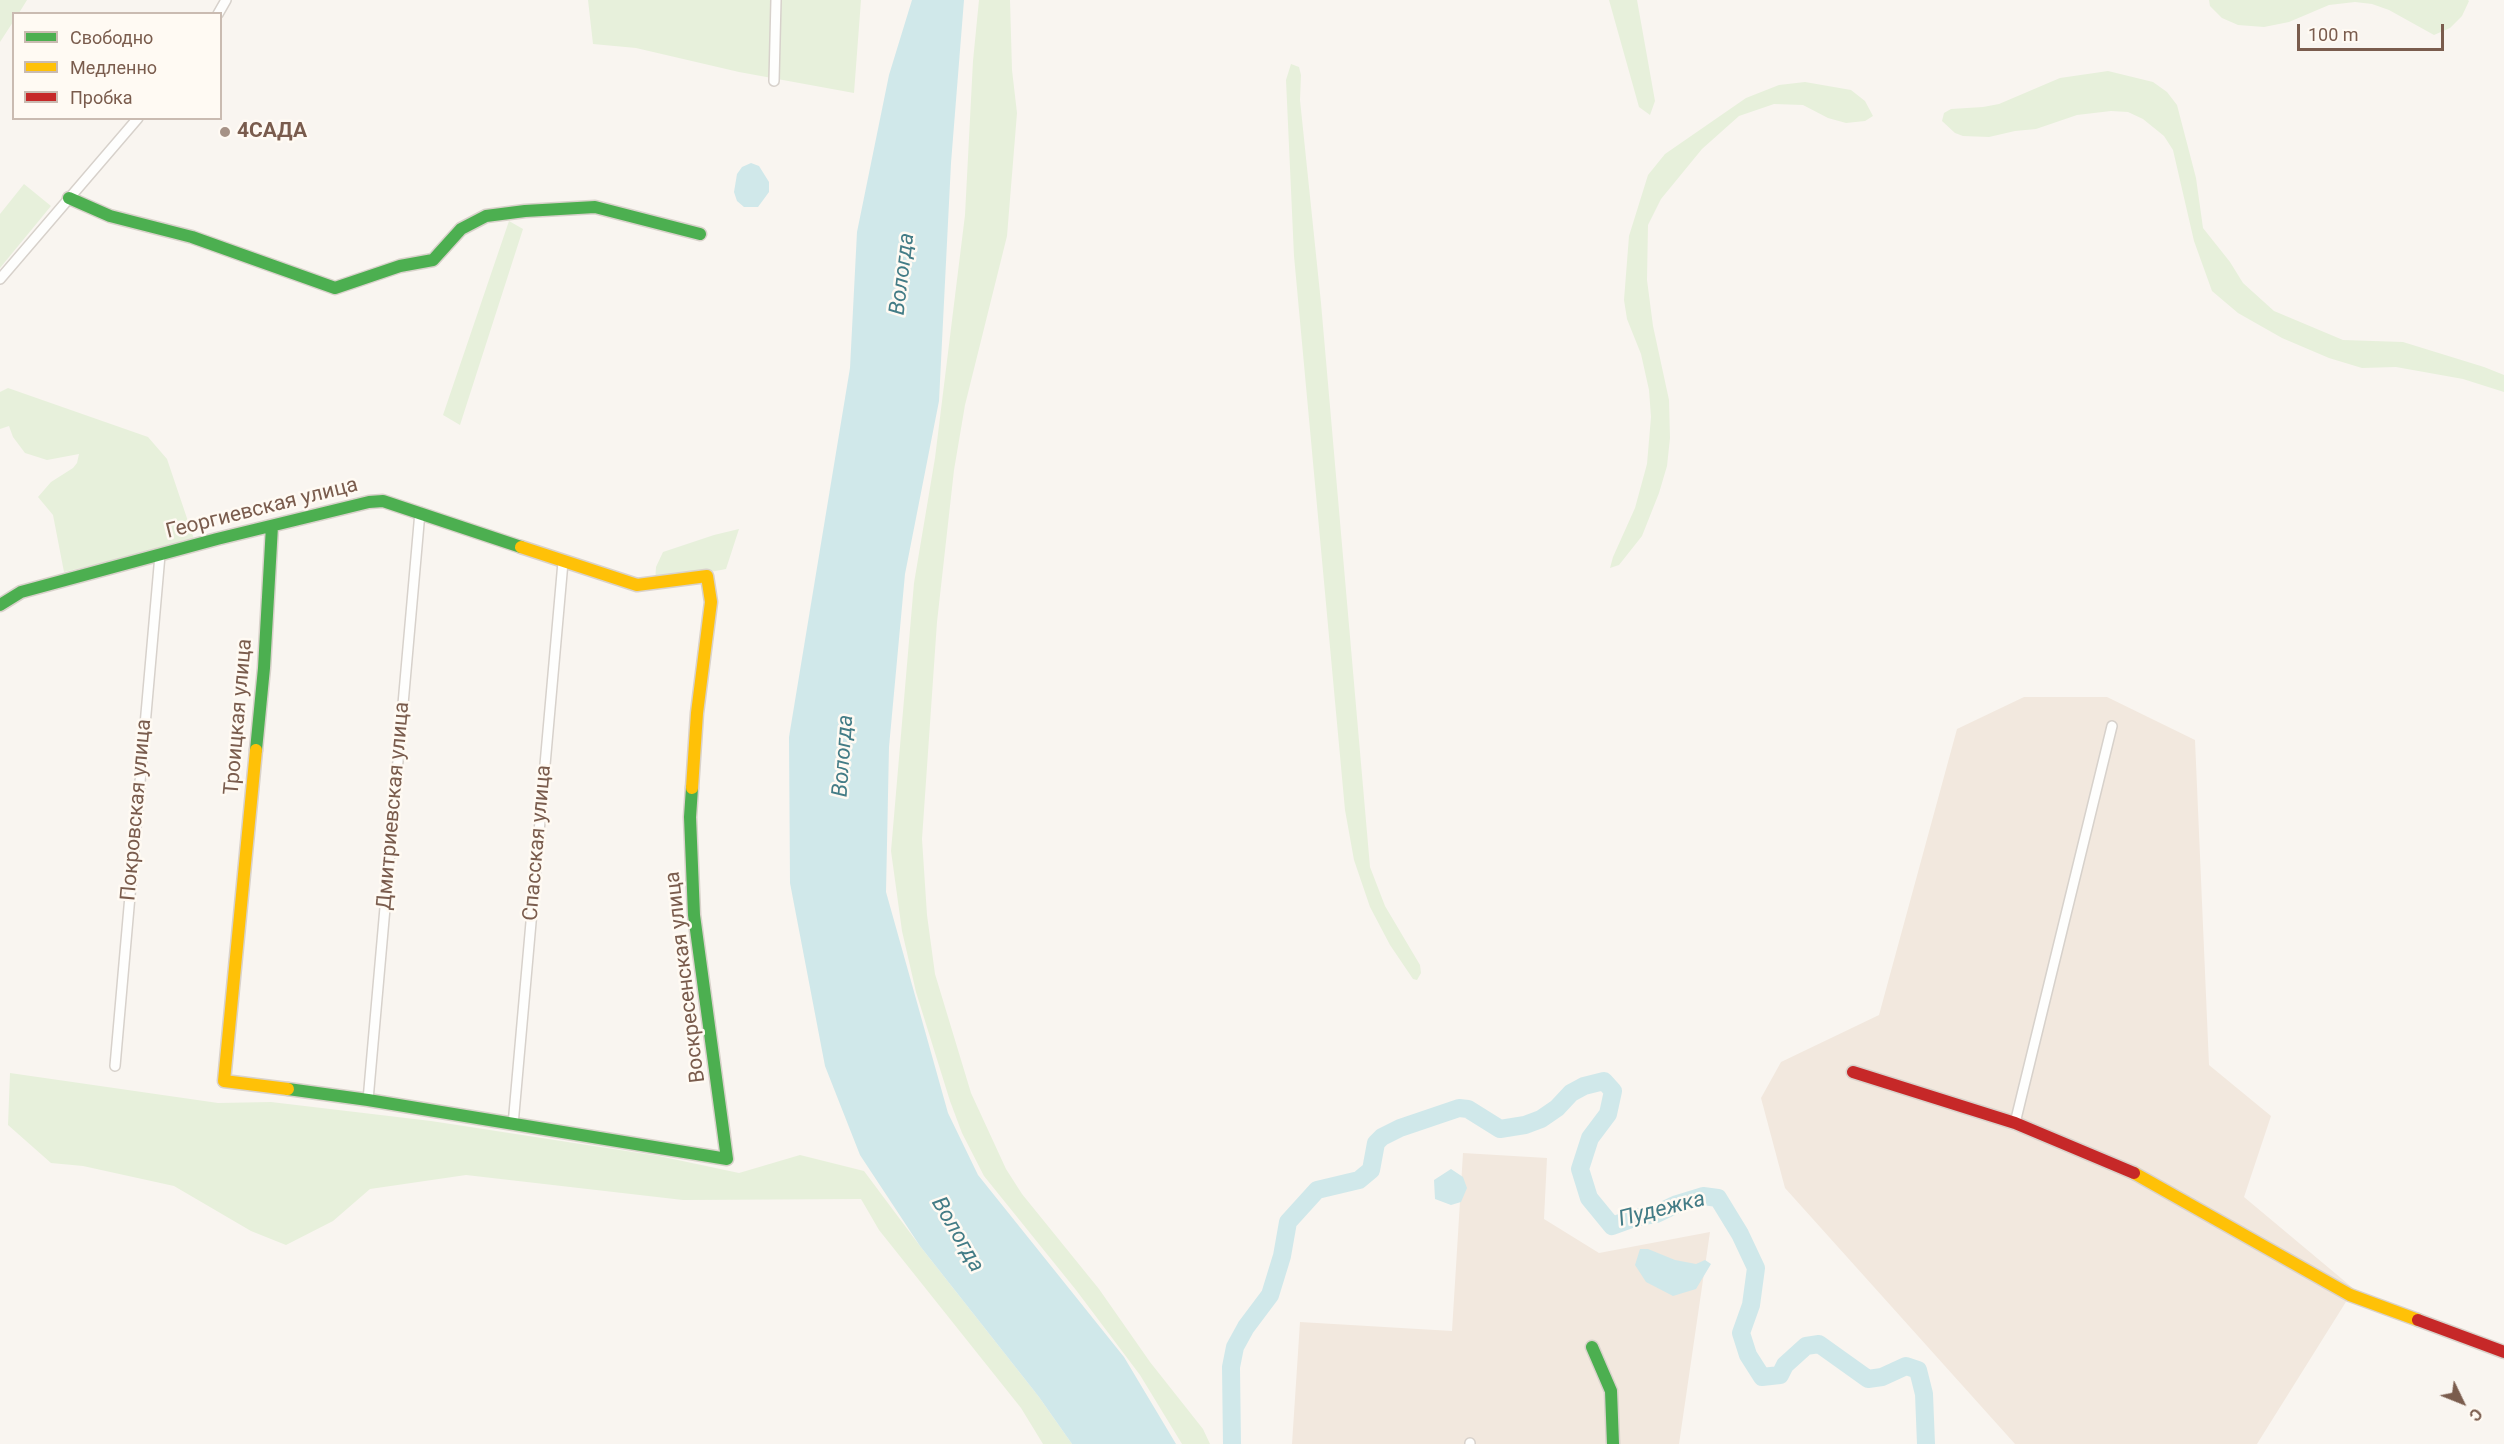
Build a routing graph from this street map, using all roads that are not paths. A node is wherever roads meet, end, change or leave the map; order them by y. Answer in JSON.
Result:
{"nodes":[{"id":1,"x":776,"y":0,"type":"edge"},
{"id":2,"x":774,"y":81,"type":"dead end"},
{"id":3,"x":136,"y":120,"type":"edge"},
{"id":4,"x":69,"y":198,"type":"junction"},
{"id":5,"x":700,"y":234,"type":"dead end"},
{"id":6,"x":0,"y":279,"type":"edge"},
{"id":7,"x":420,"y":512,"type":"junction"},
{"id":8,"x":272,"y":526,"type":"junction"},
{"id":9,"x":160,"y":555,"type":"junction"},
{"id":10,"x":563,"y":562,"type":"junction"},
{"id":11,"x":707,"y":576,"type":"joint"},
{"id":12,"x":0,"y":605,"type":"edge"},
{"id":13,"x":2112,"y":726,"type":"dead end"},
{"id":14,"x":115,"y":1066,"type":"dead end"},
{"id":15,"x":1853,"y":1072,"type":"dead end"},
{"id":16,"x":368,"y":1100,"type":"junction"},
{"id":17,"x":2015,"y":1123,"type":"junction"},
{"id":18,"x":513,"y":1125,"type":"junction"},
{"id":19,"x":1592,"y":1347,"type":"dead end"},
{"id":20,"x":2504,"y":1352,"type":"edge"},
{"id":21,"x":1613,"y":1444,"type":"edge"}],
"edges":[{"from":1,"to":2,"type":"street"},
{"from":3,"to":4,"type":"street"},
{"from":4,"to":5,"type":"street"},
{"from":4,"to":6,"type":"street"},
{"from":7,"to":8,"type":"street","name":"Георгиевская улица"},
{"from":7,"to":10,"type":"street","name":"Георгиевская улица"},
{"from":7,"to":16,"type":"street","name":"Дмитриевская улица"},
{"from":8,"to":9,"type":"street","name":"Георгиевская улица"},
{"from":8,"to":16,"type":"street","name":"Троицкая улица"},
{"from":9,"to":12,"type":"street","name":"Георгиевская улица"},
{"from":9,"to":14,"type":"street","name":"Покровская улица"},
{"from":10,"to":11,"type":"street","name":"Георгиевская улица"},
{"from":10,"to":18,"type":"street","name":"Спасская улица"},
{"from":11,"to":18,"type":"street","name":"Воскресенская улица"},
{"from":13,"to":17,"type":"street"},
{"from":15,"to":17,"type":"street"},
{"from":16,"to":18,"type":"street"},
{"from":17,"to":20,"type":"street"},
{"from":19,"to":21,"type":"street"}]}
